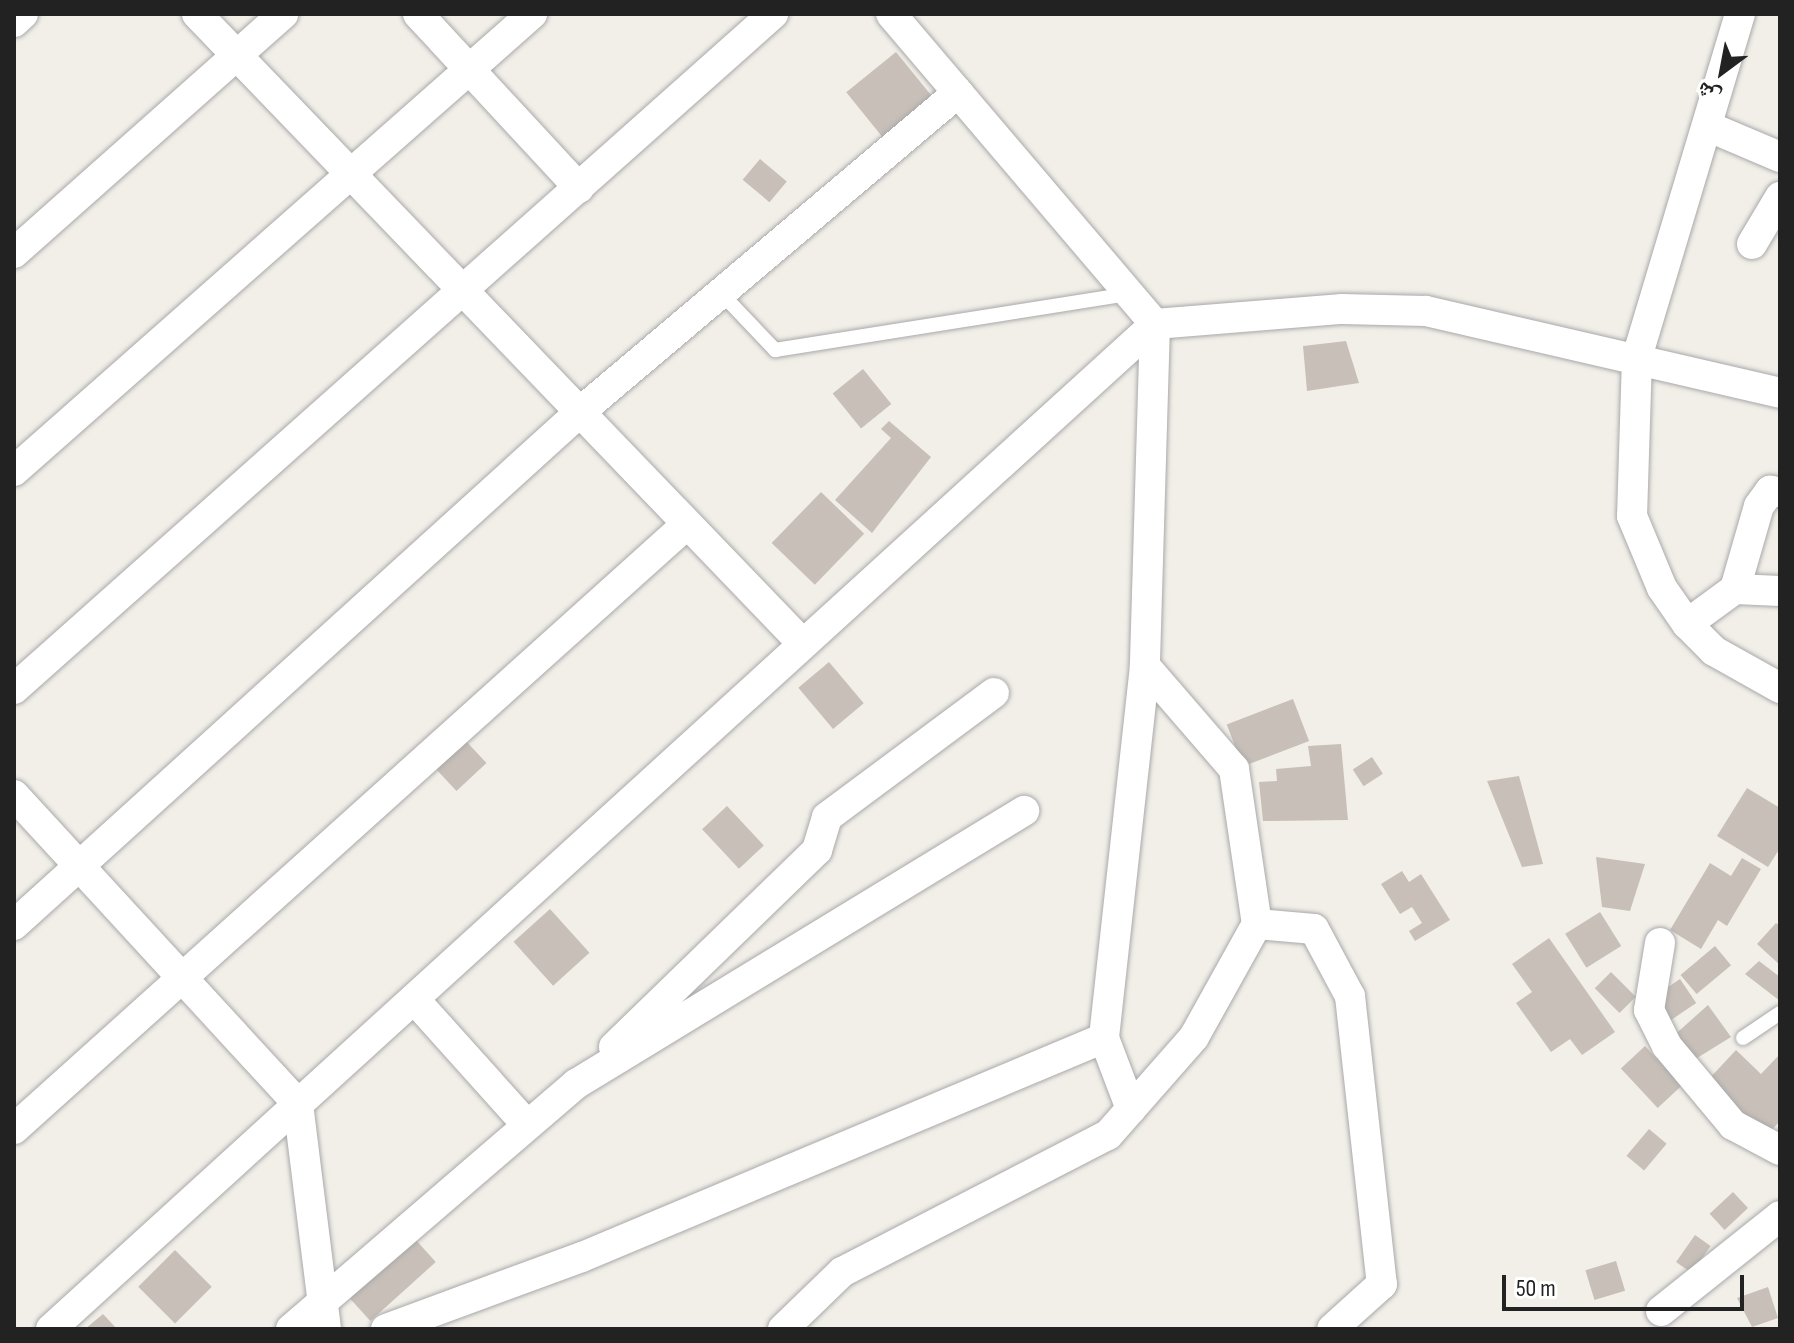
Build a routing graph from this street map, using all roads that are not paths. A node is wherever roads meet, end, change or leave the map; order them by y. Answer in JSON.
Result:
{"nodes":[{"id":1,"x":23,"y":14,"type":"edge"},
{"id":2,"x":197,"y":14,"type":"edge"},
{"id":3,"x":283,"y":14,"type":"edge"},
{"id":4,"x":418,"y":14,"type":"edge"},
{"id":5,"x":532,"y":14,"type":"edge"},
{"id":6,"x":773,"y":14,"type":"edge"},
{"id":7,"x":891,"y":14,"type":"edge"},
{"id":8,"x":1740,"y":14,"type":"edge"},
{"id":9,"x":14,"y":22,"type":"edge"},
{"id":10,"x":237,"y":55,"type":"junction"},
{"id":11,"x":470,"y":70,"type":"junction"},
{"id":12,"x":958,"y":92,"type":"junction"},
{"id":13,"x":1707,"y":126,"type":"junction"},
{"id":14,"x":1780,"y":157,"type":"edge"},
{"id":15,"x":349,"y":173,"type":"junction"},
{"id":16,"x":579,"y":188,"type":"junction"},
{"id":17,"x":1780,"y":197,"type":"edge"},
{"id":18,"x":1752,"y":244,"type":"dead end"},
{"id":19,"x":14,"y":253,"type":"edge"},
{"id":20,"x":459,"y":286,"type":"junction"},
{"id":21,"x":721,"y":293,"type":"junction"},
{"id":22,"x":1128,"y":294,"type":"junction"},
{"id":23,"x":1155,"y":324,"type":"junction"},
{"id":24,"x":1637,"y":358,"type":"junction"},
{"id":25,"x":1780,"y":393,"type":"edge"},
{"id":26,"x":580,"y":412,"type":"junction"},
{"id":27,"x":14,"y":471,"type":"edge"},
{"id":28,"x":1780,"y":492,"type":"edge"},
{"id":29,"x":687,"y":524,"type":"junction"},
{"id":30,"x":1735,"y":589,"type":"junction"},
{"id":31,"x":1780,"y":591,"type":"edge"},
{"id":32,"x":1687,"y":624,"type":"junction"},
{"id":33,"x":803,"y":644,"type":"junction"},
{"id":34,"x":1145,"y":666,"type":"junction"},
{"id":35,"x":1780,"y":688,"type":"edge"},
{"id":36,"x":14,"y":689,"type":"edge"},
{"id":37,"x":994,"y":693,"type":"dead end"},
{"id":38,"x":14,"y":795,"type":"edge"},
{"id":39,"x":1024,"y":811,"type":"dead end"},
{"id":40,"x":79,"y":867,"type":"junction"},
{"id":41,"x":1257,"y":924,"type":"junction"},
{"id":42,"x":14,"y":925,"type":"edge"},
{"id":43,"x":1660,"y":943,"type":"dead end"},
{"id":44,"x":181,"y":978,"type":"junction"},
{"id":45,"x":414,"y":999,"type":"junction"},
{"id":46,"x":1780,"y":1013,"type":"edge"},
{"id":47,"x":1104,"y":1038,"type":"junction"},
{"id":48,"x":1743,"y":1038,"type":"dead end"},
{"id":49,"x":576,"y":1084,"type":"junction"},
{"id":50,"x":298,"y":1104,"type":"junction"},
{"id":51,"x":1131,"y":1109,"type":"junction"},
{"id":52,"x":526,"y":1124,"type":"junction"},
{"id":53,"x":14,"y":1129,"type":"edge"},
{"id":54,"x":1780,"y":1150,"type":"edge"},
{"id":55,"x":1780,"y":1216,"type":"edge"},
{"id":56,"x":1661,"y":1311,"type":"dead end"},
{"id":57,"x":323,"y":1316,"type":"edge"},
{"id":58,"x":51,"y":1329,"type":"edge"},
{"id":59,"x":291,"y":1329,"type":"edge"},
{"id":60,"x":386,"y":1329,"type":"edge"},
{"id":61,"x":783,"y":1329,"type":"edge"},
{"id":62,"x":1332,"y":1329,"type":"edge"}],
"edges":[{"from":1,"to":9,"type":"street"},
{"from":2,"to":10,"type":"street"},
{"from":3,"to":10,"type":"street"},
{"from":4,"to":11,"type":"street"},
{"from":5,"to":11,"type":"street"},
{"from":6,"to":16,"type":"street"},
{"from":7,"to":12,"type":"street"},
{"from":8,"to":13,"type":"street"},
{"from":10,"to":15,"type":"street"},
{"from":10,"to":19,"type":"street"},
{"from":11,"to":15,"type":"street"},
{"from":11,"to":16,"type":"street"},
{"from":12,"to":21,"type":"street"},
{"from":12,"to":22,"type":"street"},
{"from":13,"to":14,"type":"street"},
{"from":13,"to":24,"type":"street"},
{"from":15,"to":20,"type":"street"},
{"from":15,"to":27,"type":"street"},
{"from":16,"to":20,"type":"street"},
{"from":17,"to":18,"type":"street"},
{"from":20,"to":26,"type":"street"},
{"from":20,"to":36,"type":"street"},
{"from":21,"to":22,"type":"lane"},
{"from":21,"to":26,"type":"street"},
{"from":22,"to":23,"type":"street"},
{"from":23,"to":24,"type":"street"},
{"from":23,"to":33,"type":"street"},
{"from":23,"to":34,"type":"street"},
{"from":24,"to":25,"type":"street"},
{"from":24,"to":32,"type":"street"},
{"from":26,"to":29,"type":"street"},
{"from":26,"to":40,"type":"street"},
{"from":28,"to":30,"type":"street"},
{"from":29,"to":33,"type":"street"},
{"from":29,"to":44,"type":"street"},
{"from":30,"to":31,"type":"street"},
{"from":30,"to":32,"type":"street"},
{"from":32,"to":35,"type":"street"},
{"from":33,"to":45,"type":"street"},
{"from":34,"to":41,"type":"street"},
{"from":34,"to":47,"type":"street"},
{"from":37,"to":49,"type":"street"},
{"from":38,"to":40,"type":"street"},
{"from":39,"to":49,"type":"street"},
{"from":40,"to":42,"type":"street"},
{"from":40,"to":44,"type":"street"},
{"from":41,"to":51,"type":"street"},
{"from":41,"to":62,"type":"street"},
{"from":43,"to":54,"type":"street"},
{"from":44,"to":50,"type":"street"},
{"from":44,"to":53,"type":"street"},
{"from":45,"to":50,"type":"street"},
{"from":45,"to":52,"type":"street"},
{"from":46,"to":48,"type":"lane"},
{"from":47,"to":51,"type":"street"},
{"from":47,"to":60,"type":"street"},
{"from":49,"to":52,"type":"street"},
{"from":50,"to":57,"type":"street"},
{"from":50,"to":58,"type":"street"},
{"from":51,"to":61,"type":"street"},
{"from":52,"to":57,"type":"street"},
{"from":55,"to":56,"type":"street"},
{"from":57,"to":59,"type":"street"}]}
